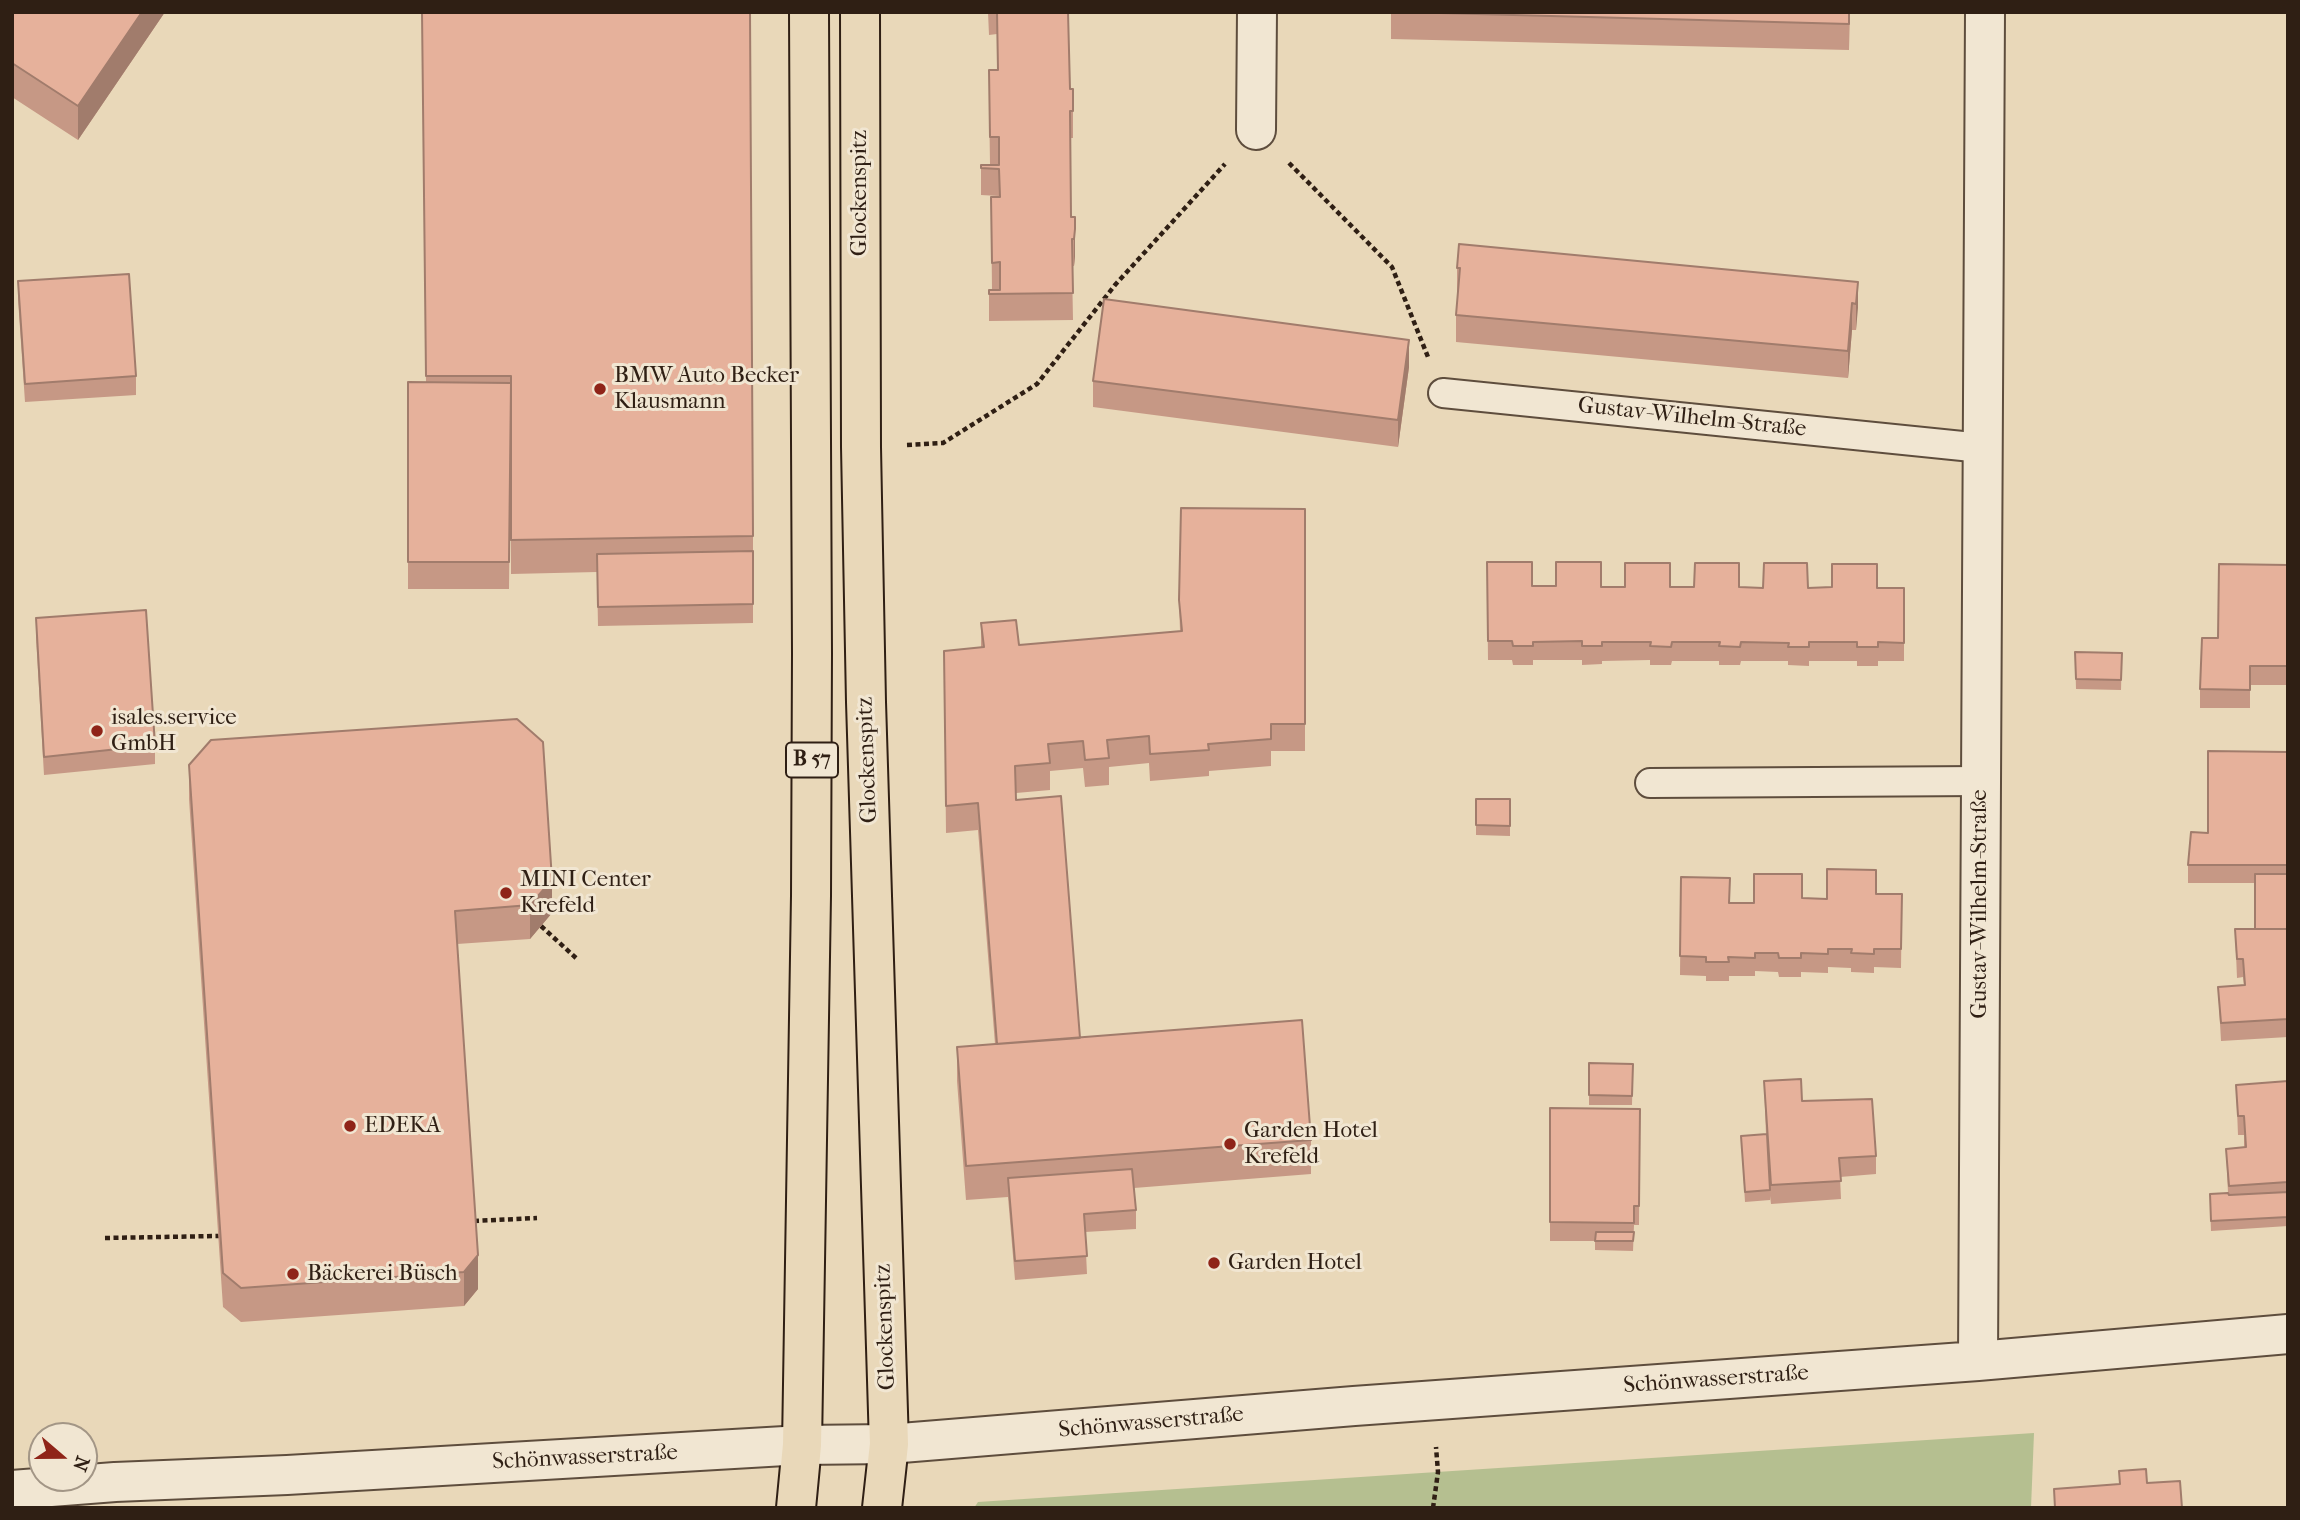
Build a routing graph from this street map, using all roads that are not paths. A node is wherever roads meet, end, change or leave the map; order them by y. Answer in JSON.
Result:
{"nodes":[{"id":1,"x":809,"y":12,"type":"edge"},
{"id":2,"x":860,"y":12,"type":"edge"},
{"id":3,"x":1257,"y":12,"type":"edge"},
{"id":4,"x":1984,"y":12,"type":"edge"},
{"id":5,"x":1256,"y":130,"type":"road end"},
{"id":6,"x":1443,"y":393,"type":"road end"},
{"id":7,"x":1982,"y":448,"type":"junction"},
{"id":8,"x":1981,"y":781,"type":"junction"},
{"id":9,"x":1650,"y":783,"type":"dead end"},
{"id":10,"x":2288,"y":1334,"type":"edge"},
{"id":11,"x":1978,"y":1361,"type":"junction"},
{"id":12,"x":890,"y":1444,"type":"junction"},
{"id":13,"x":802,"y":1445,"type":"junction"},
{"id":14,"x":12,"y":1490,"type":"edge"},
{"id":15,"x":227,"y":1493,"type":"edge"},
{"id":16,"x":796,"y":1508,"type":"edge"},
{"id":17,"x":882,"y":1508,"type":"edge"}],
"edges":[{"from":1,"to":13,"type":"main road","number":"B 57"},
{"from":2,"to":12,"type":"main road","name":"Glockenspitz","number":"B 57"},
{"from":3,"to":5,"type":"street"},
{"from":4,"to":7,"type":"street","name":"Gustav-Wilhelm-Straße"},
{"from":6,"to":7,"type":"lane","name":"Gustav-Wilhelm-Straße"},
{"from":7,"to":8,"type":"street","name":"Gustav-Wilhelm-Straße"},
{"from":8,"to":9,"type":"lane"},
{"from":8,"to":11,"type":"street","name":"Gustav-Wilhelm-Straße"},
{"from":10,"to":11,"type":"street","name":"Schönwasserstraße"},
{"from":11,"to":12,"type":"street","name":"Schönwasserstraße"},
{"from":12,"to":13,"type":"street","name":"Schönwasserstraße"},
{"from":12,"to":17,"type":"main road","name":"Glockenspitz","number":"B 57"},
{"from":13,"to":15,"type":"street","name":"Schönwasserstraße"},
{"from":13,"to":16,"type":"main road","number":"B 57"},
{"from":14,"to":15,"type":"street","name":"Schönwasserstraße"}]}
